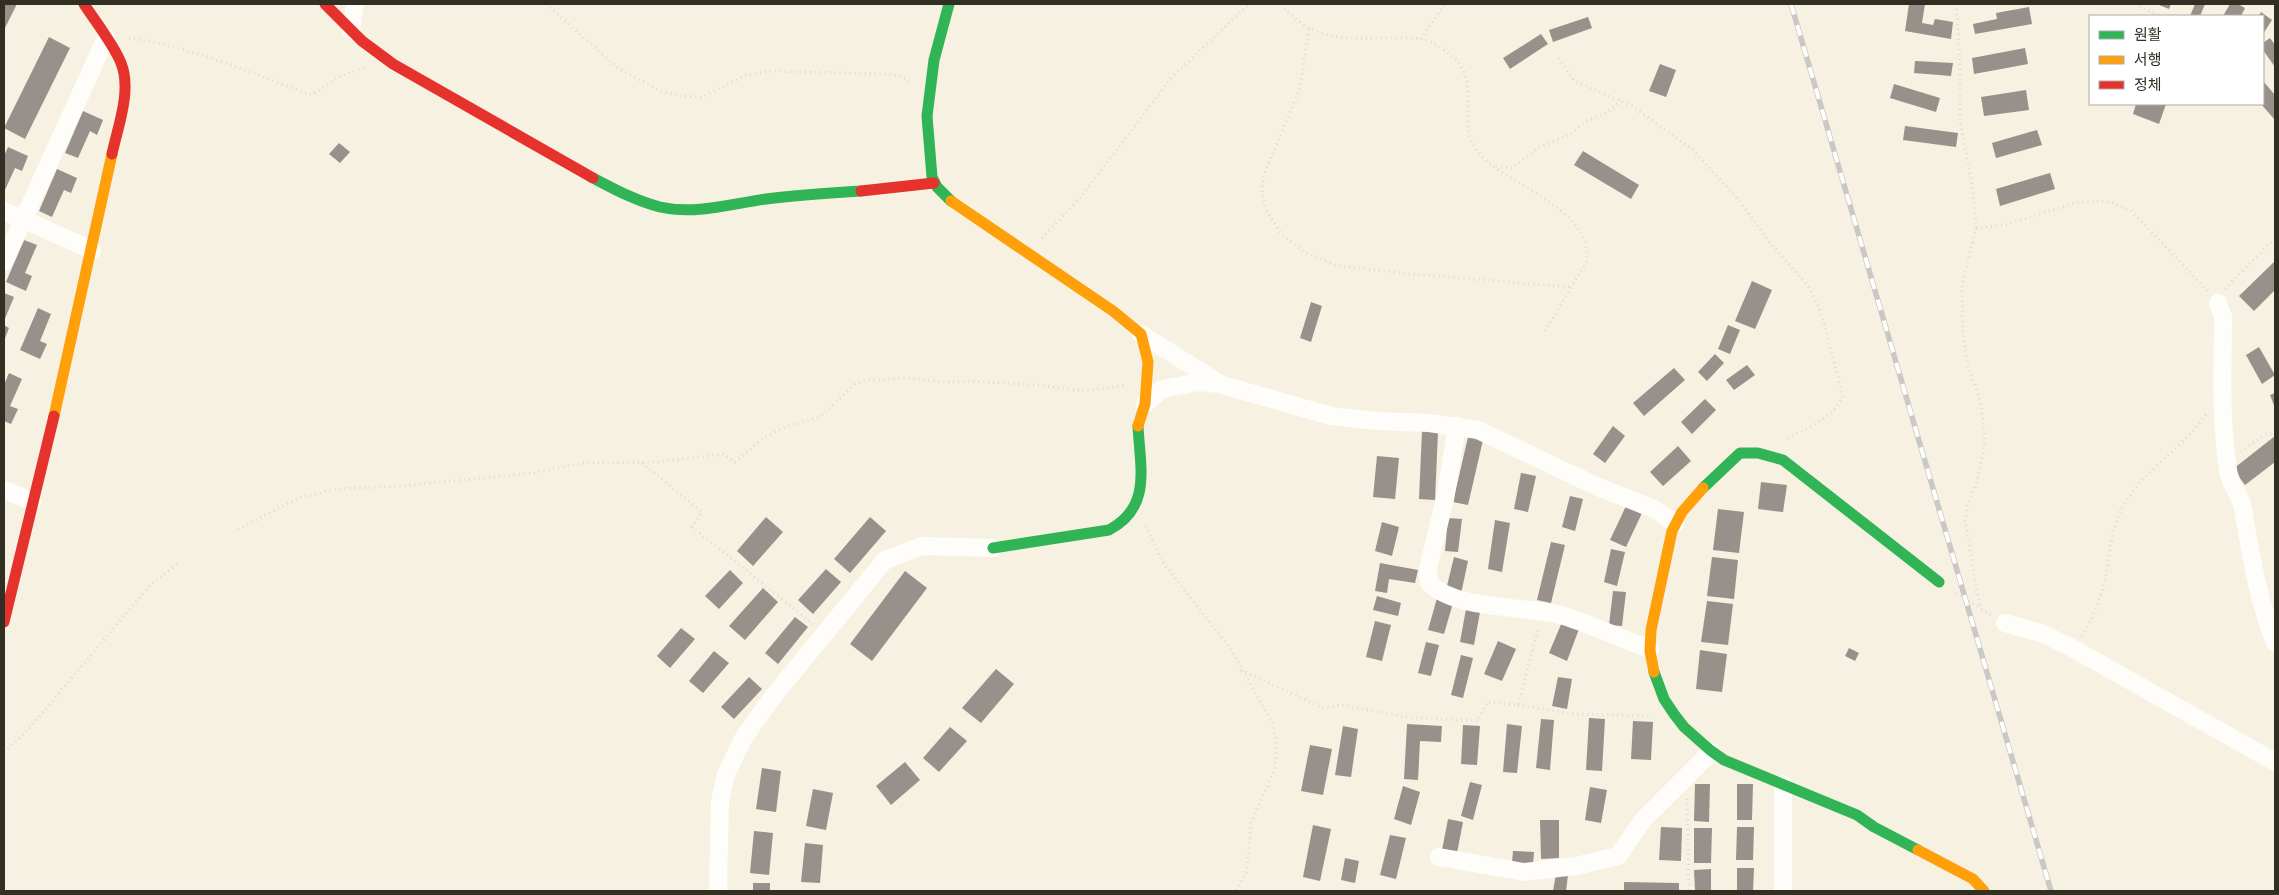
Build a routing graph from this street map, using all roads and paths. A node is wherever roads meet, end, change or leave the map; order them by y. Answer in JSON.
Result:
{"nodes":[{"id":1,"x":84,"y":4,"type":"edge"},
{"id":2,"x":326,"y":4,"type":"edge"},
{"id":3,"x":355,"y":4,"type":"edge"},
{"id":4,"x":546,"y":4,"type":"edge"},
{"id":5,"x":949,"y":4,"type":"edge"},
{"id":6,"x":1249,"y":4,"type":"edge"},
{"id":7,"x":1282,"y":4,"type":"edge"},
{"id":8,"x":1445,"y":4,"type":"edge"},
{"id":9,"x":1956,"y":4,"type":"edge"},
{"id":10,"x":2135,"y":4,"type":"edge"},
{"id":11,"x":2157,"y":15,"type":"edge"},
{"id":12,"x":351,"y":30,"type":"junction"},
{"id":13,"x":1309,"y":30,"type":"junction"},
{"id":14,"x":106,"y":38,"type":"junction"},
{"id":15,"x":1422,"y":39,"type":"junction"},
{"id":16,"x":1558,"y":58,"type":"dead end"},
{"id":17,"x":393,"y":64,"type":"junction"},
{"id":18,"x":912,"y":82,"type":"dead end"},
{"id":19,"x":1621,"y":101,"type":"junction"},
{"id":20,"x":1496,"y":166,"type":"junction"},
{"id":21,"x":934,"y":182,"type":"junction"},
{"id":22,"x":4,"y":211,"type":"edge"},
{"id":23,"x":23,"y":219,"type":"junction"},
{"id":24,"x":1976,"y":228,"type":"junction"},
{"id":25,"x":2275,"y":241,"type":"edge"},
{"id":26,"x":92,"y":250,"type":"junction"},
{"id":27,"x":1020,"y":250,"type":"junction"},
{"id":28,"x":4,"y":262,"type":"edge"},
{"id":29,"x":1571,"y":287,"type":"junction"},
{"id":30,"x":2218,"y":303,"type":"junction"},
{"id":31,"x":1141,"y":334,"type":"junction"},
{"id":32,"x":1543,"y":334,"type":"dead end"},
{"id":33,"x":1222,"y":385,"type":"junction"},
{"id":34,"x":1146,"y":396,"type":"junction"},
{"id":35,"x":2208,"y":412,"type":"dead end"},
{"id":36,"x":1457,"y":426,"type":"junction"},
{"id":37,"x":2275,"y":433,"type":"edge"},
{"id":38,"x":1758,"y":453,"type":"junction"},
{"id":39,"x":641,"y":462,"type":"junction"},
{"id":40,"x":2227,"y":462,"type":"junction"},
{"id":41,"x":4,"y":490,"type":"edge"},
{"id":42,"x":32,"y":501,"type":"junction"},
{"id":43,"x":1145,"y":523,"type":"dead end"},
{"id":44,"x":1674,"y":523,"type":"junction"},
{"id":45,"x":238,"y":529,"type":"dead end"},
{"id":46,"x":993,"y":548,"type":"joint"},
{"id":47,"x":179,"y":563,"type":"dead end"},
{"id":48,"x":1939,"y":582,"type":"joint"},
{"id":49,"x":1980,"y":608,"type":"junction"},
{"id":50,"x":1542,"y":611,"type":"junction"},
{"id":51,"x":4,"y":622,"type":"edge"},
{"id":52,"x":2005,"y":623,"type":"joint"},
{"id":53,"x":825,"y":633,"type":"junction"},
{"id":54,"x":2275,"y":643,"type":"edge"},
{"id":55,"x":2072,"y":648,"type":"junction"},
{"id":56,"x":1650,"y":650,"type":"junction"},
{"id":57,"x":1240,"y":670,"type":"junction"},
{"id":58,"x":1518,"y":705,"type":"junction"},
{"id":59,"x":1676,"y":718,"type":"junction"},
{"id":60,"x":4,"y":752,"type":"edge"},
{"id":61,"x":1711,"y":752,"type":"junction"},
{"id":62,"x":2275,"y":762,"type":"edge"},
{"id":63,"x":1686,"y":776,"type":"junction"},
{"id":64,"x":1783,"y":784,"type":"junction"},
{"id":65,"x":1439,"y":857,"type":"dead end"},
{"id":66,"x":718,"y":891,"type":"edge"},
{"id":67,"x":1236,"y":891,"type":"edge"},
{"id":68,"x":1689,"y":891,"type":"edge"},
{"id":69,"x":1782,"y":891,"type":"edge"},
{"id":70,"x":1984,"y":891,"type":"edge"}],
"edges":[{"from":1,"to":14,"type":"street"},
{"from":2,"to":12,"type":"street"},
{"from":3,"to":12,"type":"street"},
{"from":4,"to":18,"type":"path"},
{"from":5,"to":21,"type":"street"},
{"from":6,"to":27,"type":"path"},
{"from":7,"to":13,"type":"path"},
{"from":8,"to":15,"type":"path"},
{"from":9,"to":24,"type":"path"},
{"from":10,"to":11,"type":"path"},
{"from":12,"to":17,"type":"street"},
{"from":13,"to":15,"type":"path"},
{"from":13,"to":29,"type":"path"},
{"from":14,"to":17,"type":"path"},
{"from":14,"to":23,"type":"street"},
{"from":14,"to":26,"type":"street"},
{"from":15,"to":20,"type":"path"},
{"from":16,"to":19,"type":"path"},
{"from":17,"to":21,"type":"street"},
{"from":19,"to":20,"type":"path"},
{"from":19,"to":38,"type":"path"},
{"from":20,"to":29,"type":"path"},
{"from":21,"to":27,"type":"street"},
{"from":22,"to":23,"type":"street"},
{"from":23,"to":26,"type":"street"},
{"from":23,"to":28,"type":"street"},
{"from":24,"to":30,"type":"path"},
{"from":24,"to":49,"type":"path"},
{"from":25,"to":30,"type":"path"},
{"from":26,"to":42,"type":"street"},
{"from":27,"to":31,"type":"street"},
{"from":29,"to":32,"type":"path"},
{"from":30,"to":40,"type":"street"},
{"from":31,"to":33,"type":"street"},
{"from":31,"to":34,"type":"street"},
{"from":33,"to":34,"type":"street"},
{"from":33,"to":36,"type":"street"},
{"from":34,"to":39,"type":"path"},
{"from":34,"to":46,"type":"street"},
{"from":35,"to":55,"type":"path"},
{"from":36,"to":44,"type":"street"},
{"from":36,"to":50,"type":"street"},
{"from":37,"to":40,"type":"path"},
{"from":38,"to":44,"type":"street"},
{"from":38,"to":48,"type":"street"},
{"from":39,"to":45,"type":"path"},
{"from":39,"to":53,"type":"path"},
{"from":40,"to":54,"type":"street"},
{"from":41,"to":42,"type":"street"},
{"from":42,"to":51,"type":"street"},
{"from":43,"to":57,"type":"path"},
{"from":44,"to":56,"type":"street"},
{"from":46,"to":53,"type":"street"},
{"from":47,"to":60,"type":"path"},
{"from":48,"to":49,"type":"path"},
{"from":49,"to":52,"type":"path"},
{"from":50,"to":56,"type":"street"},
{"from":50,"to":58,"type":"path"},
{"from":52,"to":55,"type":"street"},
{"from":53,"to":66,"type":"street"},
{"from":55,"to":62,"type":"street"},
{"from":56,"to":59,"type":"street"},
{"from":57,"to":58,"type":"path"},
{"from":57,"to":67,"type":"path"},
{"from":58,"to":59,"type":"path"},
{"from":59,"to":61,"type":"street"},
{"from":61,"to":63,"type":"street"},
{"from":61,"to":64,"type":"street"},
{"from":63,"to":65,"type":"street"},
{"from":63,"to":68,"type":"path"},
{"from":64,"to":69,"type":"street"},
{"from":64,"to":70,"type":"street"}]}
